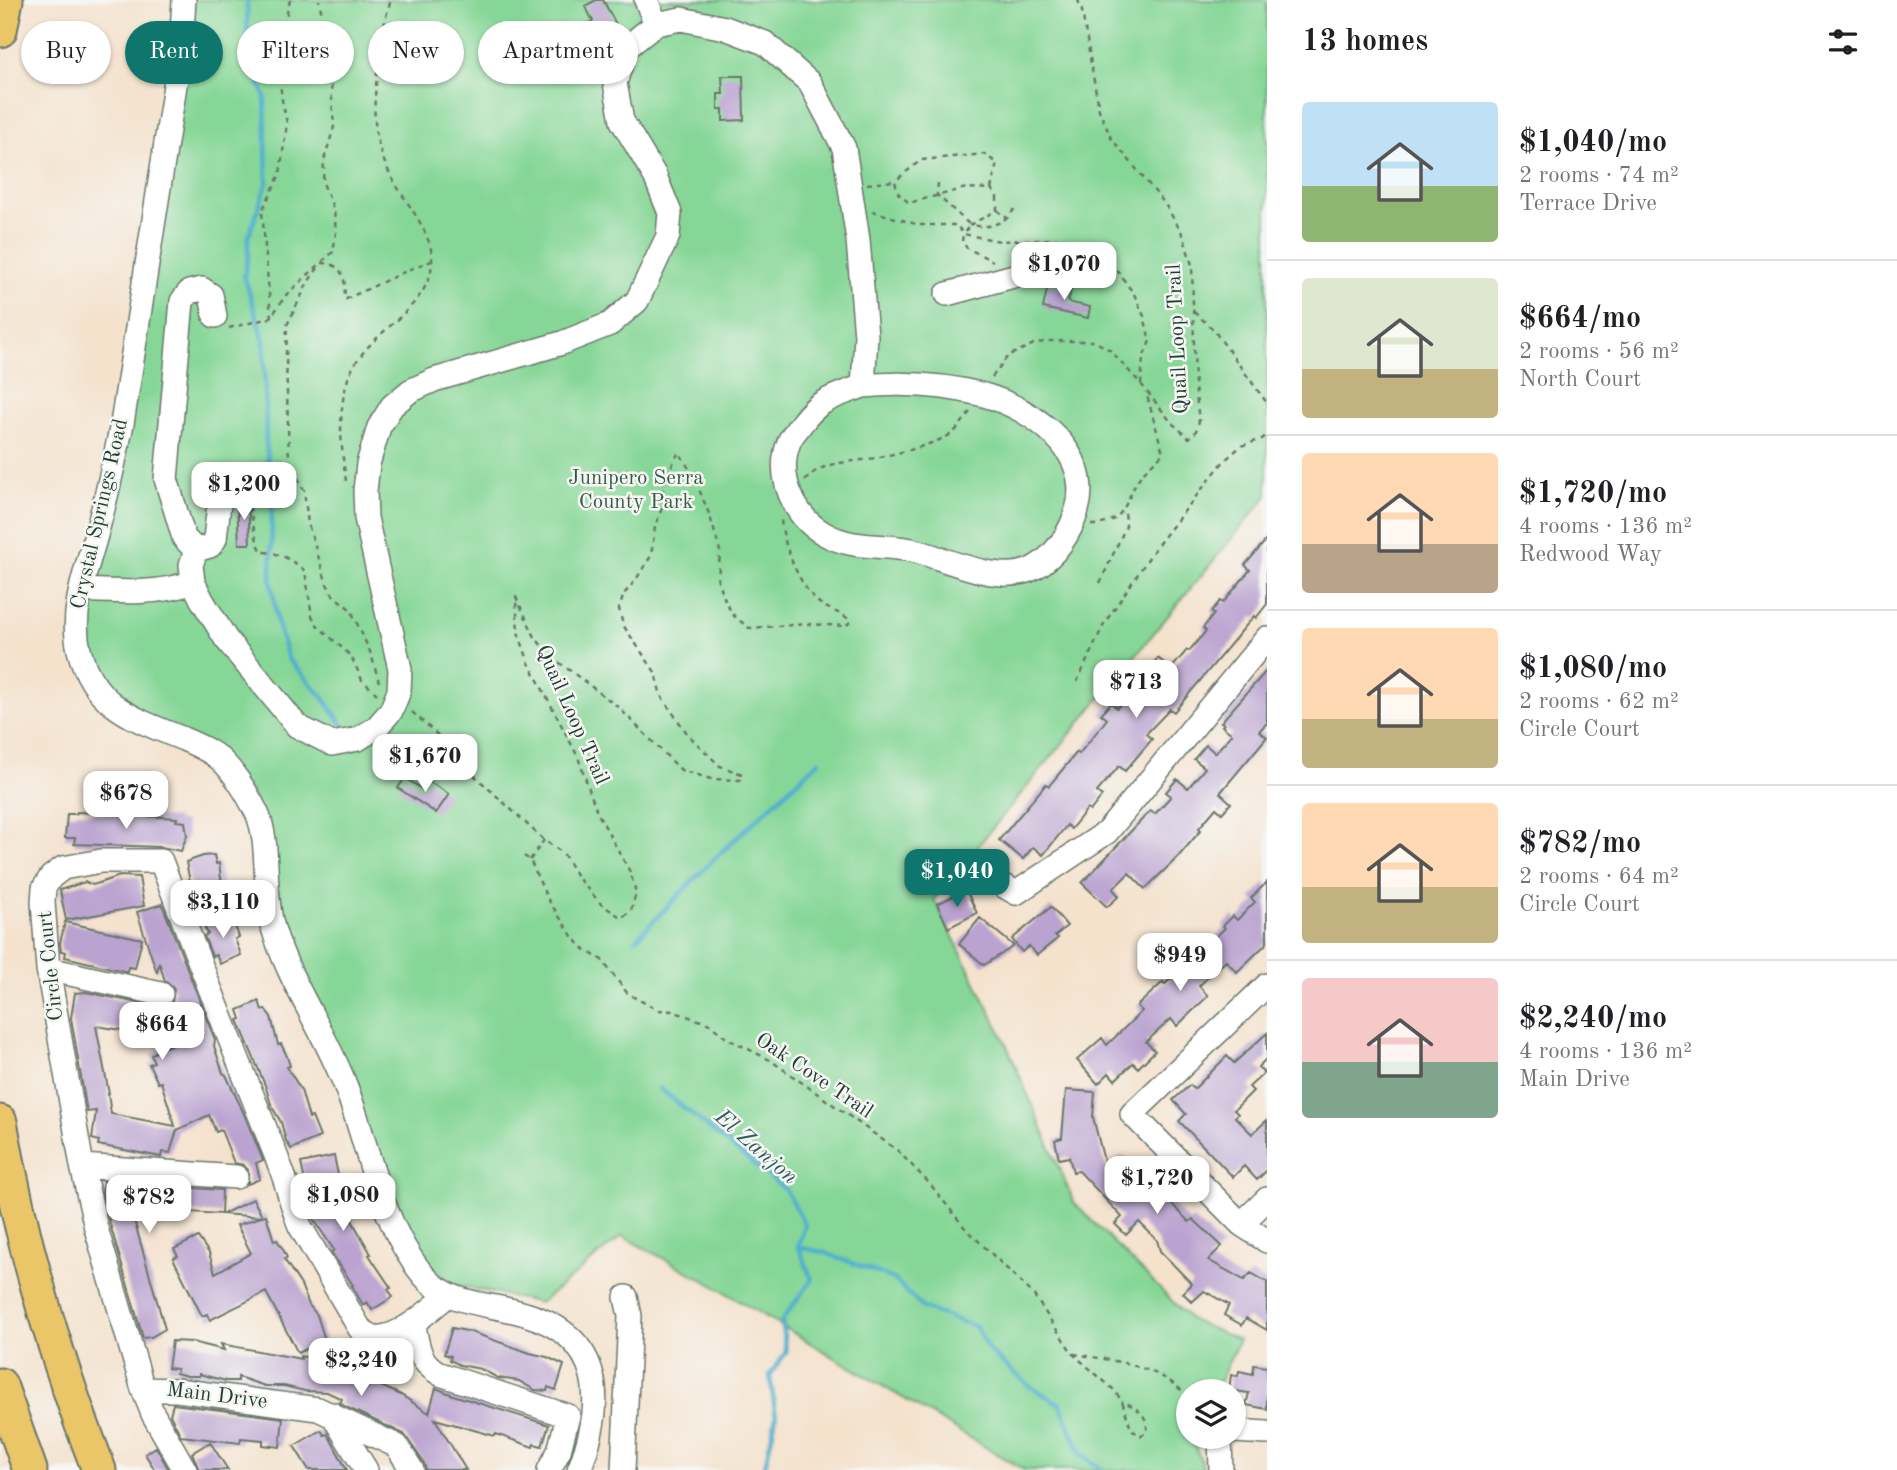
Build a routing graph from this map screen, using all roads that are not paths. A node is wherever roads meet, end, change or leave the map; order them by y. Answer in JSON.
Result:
{"nodes":[{"id":1,"x":6,"y":0,"type":"edge"},
{"id":2,"x":184,"y":0,"type":"edge"},
{"id":3,"x":646,"y":0,"type":"edge"},
{"id":4,"x":656,"y":24,"type":"junction"},
{"id":5,"x":0,"y":30,"type":"edge"},
{"id":6,"x":1021,"y":274,"type":"dead end"},
{"id":7,"x":947,"y":294,"type":"dead end"},
{"id":8,"x":221,"y":322,"type":"road end"},
{"id":9,"x":863,"y":386,"type":"junction"},
{"id":10,"x":230,"y":486,"type":"road end"},
{"id":11,"x":196,"y":550,"type":"junction"},
{"id":12,"x":193,"y":582,"type":"junction"},
{"id":13,"x":81,"y":590,"type":"junction"},
{"id":14,"x":1267,"y":638,"type":"edge"},
{"id":15,"x":990,"y":878,"type":"dead end"},
{"id":16,"x":48,"y":969,"type":"junction"},
{"id":17,"x":1267,"y":985,"type":"edge"},
{"id":18,"x":161,"y":994,"type":"dead end"},
{"id":19,"x":0,"y":1122,"type":"edge"},
{"id":20,"x":82,"y":1166,"type":"junction"},
{"id":21,"x":236,"y":1177,"type":"dead end"},
{"id":22,"x":1267,"y":1199,"type":"edge"},
{"id":23,"x":1241,"y":1224,"type":"junction"},
{"id":24,"x":1267,"y":1241,"type":"edge"},
{"id":25,"x":449,"y":1295,"type":"junction"},
{"id":26,"x":626,"y":1297,"type":"dead end"},
{"id":27,"x":413,"y":1323,"type":"junction"},
{"id":28,"x":0,"y":1385,"type":"edge"},
{"id":29,"x":143,"y":1389,"type":"junction"},
{"id":30,"x":331,"y":1414,"type":"junction"},
{"id":31,"x":1246,"y":1432,"type":"edge"},
{"id":32,"x":1267,"y":1433,"type":"edge"},
{"id":33,"x":1220,"y":1449,"type":"edge"},
{"id":34,"x":30,"y":1470,"type":"edge"},
{"id":35,"x":99,"y":1470,"type":"edge"},
{"id":36,"x":185,"y":1470,"type":"edge"},
{"id":37,"x":366,"y":1470,"type":"edge"},
{"id":38,"x":412,"y":1470,"type":"edge"},
{"id":39,"x":549,"y":1470,"type":"edge"},
{"id":40,"x":579,"y":1470,"type":"edge"},
{"id":41,"x":623,"y":1470,"type":"edge"},
{"id":42,"x":1221,"y":1470,"type":"edge"}],
"edges":[{"from":1,"to":5,"type":"highway"},
{"from":2,"to":13,"type":"street","name":"Crystal Springs Road"},
{"from":3,"to":4,"type":"street"},
{"from":4,"to":9,"type":"street"},
{"from":4,"to":12,"type":"street"},
{"from":6,"to":7,"type":"street"},
{"from":8,"to":11,"type":"street"},
{"from":9,"to":9,"type":"street"},
{"from":10,"to":11,"type":"street"},
{"from":11,"to":12,"type":"street"},
{"from":12,"to":13,"type":"street"},
{"from":13,"to":25,"type":"street","name":"Crystal Springs Road"},
{"from":14,"to":15,"type":"street"},
{"from":16,"to":18,"type":"street"},
{"from":16,"to":20,"type":"street","name":"Circle Court"},
{"from":16,"to":27,"type":"street","name":"Circle Court"},
{"from":17,"to":23,"type":"street"},
{"from":19,"to":35,"type":"highway"},
{"from":20,"to":21,"type":"street"},
{"from":20,"to":29,"type":"street","name":"Circle Court"},
{"from":22,"to":23,"type":"street"},
{"from":23,"to":24,"type":"street"},
{"from":25,"to":27,"type":"street","name":"Circle Court"},
{"from":25,"to":40,"type":"street","name":"Crystal Springs Road"},
{"from":26,"to":41,"type":"street"},
{"from":27,"to":39,"type":"street"},
{"from":28,"to":34,"type":"highway"},
{"from":29,"to":30,"type":"street","name":"Main Drive"},
{"from":29,"to":36,"type":"street","name":"Circle Court"},
{"from":30,"to":37,"type":"street"},
{"from":30,"to":38,"type":"street","name":"Main Drive"},
{"from":31,"to":32,"type":"street"},
{"from":33,"to":42,"type":"street"}]}
